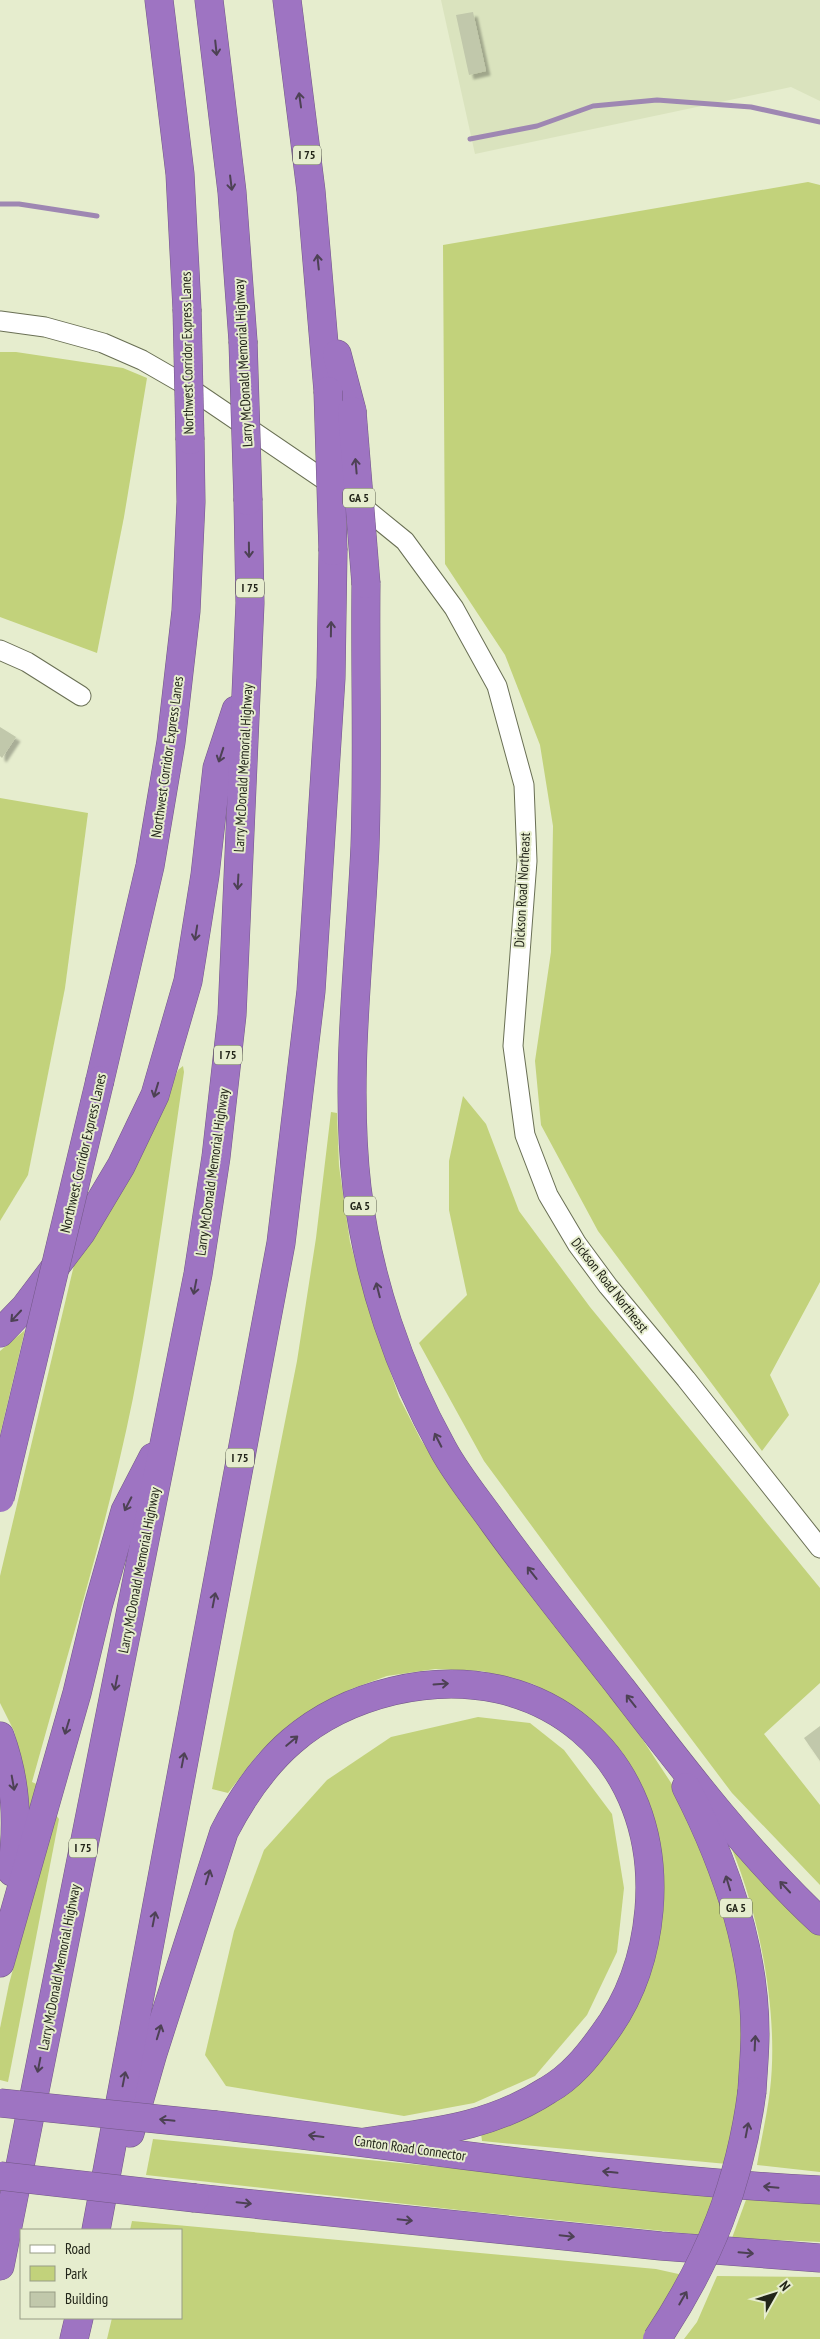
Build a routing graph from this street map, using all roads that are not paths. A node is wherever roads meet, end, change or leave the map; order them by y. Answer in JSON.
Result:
{"nodes":[{"id":1,"x":159,"y":0,"type":"edge"},
{"id":2,"x":210,"y":0,"type":"edge"},
{"id":3,"x":287,"y":0,"type":"edge"},
{"id":4,"x":322,"y":310,"type":"junction"},
{"id":5,"x":0,"y":322,"type":"edge"},
{"id":6,"x":0,"y":650,"type":"edge"},
{"id":7,"x":247,"y":676,"type":"junction"},
{"id":8,"x":81,"y":696,"type":"dead end"},
{"id":9,"x":0,"y":1333,"type":"edge"},
{"id":10,"x":167,"y":1429,"type":"junction"},
{"id":11,"x":0,"y":1498,"type":"edge"},
{"id":12,"x":820,"y":1548,"type":"edge"},
{"id":13,"x":0,"y":1736,"type":"edge"},
{"id":14,"x":661,"y":1740,"type":"junction"},
{"id":15,"x":820,"y":1921,"type":"edge"},
{"id":16,"x":0,"y":1959,"type":"edge"},
{"id":17,"x":0,"y":1963,"type":"edge"},
{"id":18,"x":0,"y":2103,"type":"edge"},
{"id":19,"x":365,"y":2142,"type":"junction"},
{"id":20,"x":0,"y":2176,"type":"edge"},
{"id":21,"x":820,"y":2190,"type":"edge"},
{"id":22,"x":157,"y":2194,"type":"junction"},
{"id":23,"x":0,"y":2195,"type":"edge"},
{"id":24,"x":96,"y":2229,"type":"edge"},
{"id":25,"x":102,"y":2229,"type":"edge"},
{"id":26,"x":820,"y":2258,"type":"edge"},
{"id":27,"x":0,"y":2266,"type":"edge"},
{"id":28,"x":79,"y":2319,"type":"edge"},
{"id":29,"x":74,"y":2339,"type":"edge"},
{"id":30,"x":657,"y":2339,"type":"edge"}],
"edges":[{"from":1,"to":11,"type":"highway","name":"Northwest Corridor Express Lanes","bridge":true},
{"from":2,"to":7,"type":"highway","name":"Larry McDonald Memorial Highway","number":"I 75","one_way":true,"bridge":true},
{"from":4,"to":3,"type":"highway","number":"I 75","one_way":true},
{"from":14,"to":4,"type":"highway","number":"GA 5","one_way":true,"bridge":true},
{"from":24,"to":4,"type":"highway","number":"I 75","one_way":true,"bridge":true},
{"from":5,"to":12,"type":"street","name":"Dickson Road Northeast"},
{"from":6,"to":8,"type":"street"},
{"from":7,"to":9,"type":"highway","one_way":true},
{"from":7,"to":10,"type":"highway","name":"Larry McDonald Memorial Highway","number":"I 75","one_way":true},
{"from":10,"to":17,"type":"highway","one_way":true},
{"from":10,"to":27,"type":"highway","name":"Larry McDonald Memorial Highway","number":"I 75","one_way":true},
{"from":13,"to":16,"type":"highway","one_way":true},
{"from":15,"to":14,"type":"highway","one_way":true},
{"from":30,"to":14,"type":"highway","number":"GA 5","one_way":true,"bridge":true},
{"from":19,"to":18,"type":"highway","name":"Canton Road Connector","one_way":true,"bridge":true},
{"from":21,"to":19,"type":"highway","name":"Canton Road Connector","one_way":true},
{"from":25,"to":19,"type":"highway","one_way":true},
{"from":20,"to":22,"type":"highway","bridge":true},
{"from":22,"to":23,"type":"highway","bridge":true},
{"from":22,"to":26,"type":"highway","one_way":true,"bridge":true},
{"from":28,"to":29,"type":"highway"}]}
